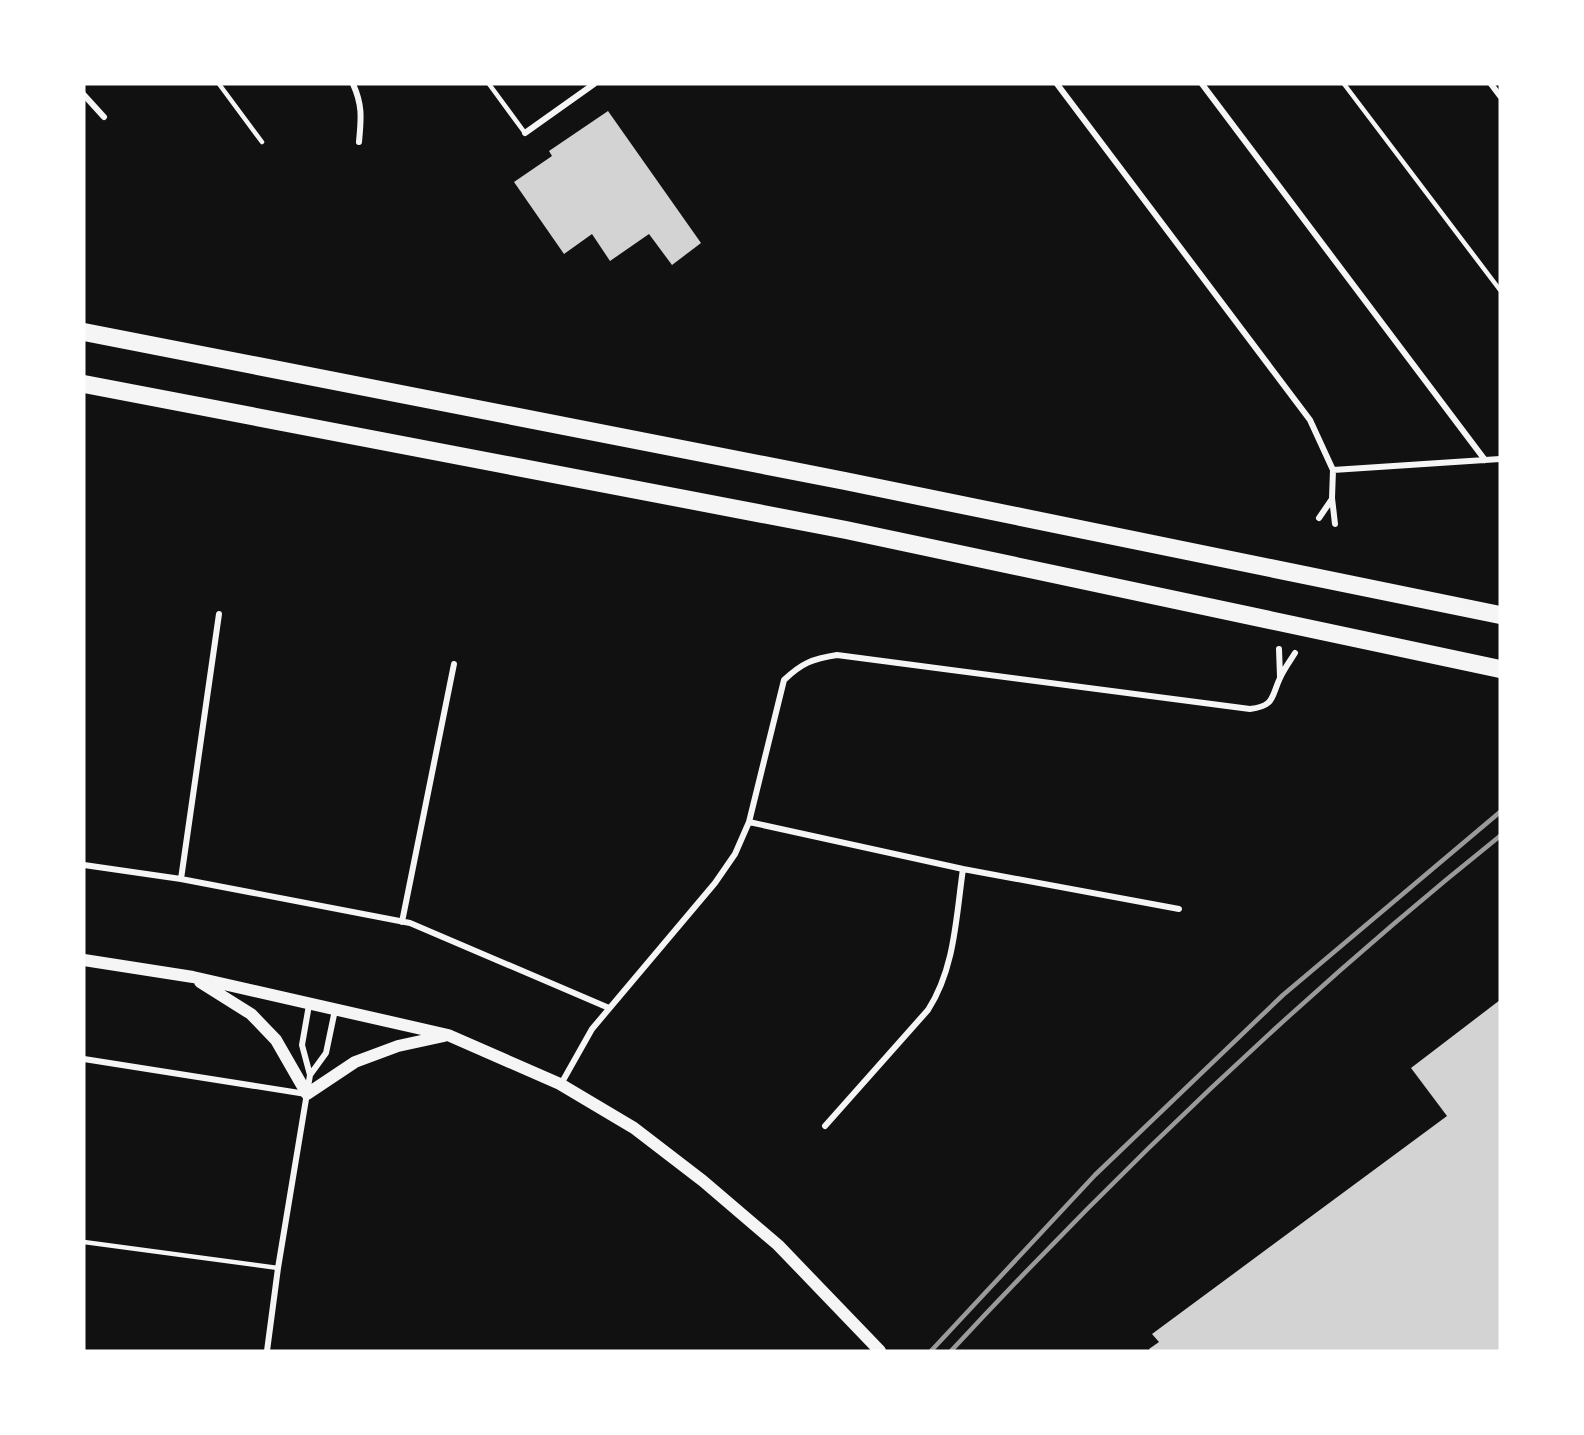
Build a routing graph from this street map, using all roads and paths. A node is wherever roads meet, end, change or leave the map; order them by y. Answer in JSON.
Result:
{"nodes":[{"id":1,"x":219,"y":84,"type":"edge"},
{"id":2,"x":353,"y":84,"type":"edge"},
{"id":3,"x":489,"y":84,"type":"edge"},
{"id":4,"x":594,"y":84,"type":"edge"},
{"id":5,"x":1057,"y":84,"type":"edge"},
{"id":6,"x":1202,"y":84,"type":"edge"},
{"id":7,"x":1344,"y":84,"type":"edge"},
{"id":8,"x":1491,"y":84,"type":"edge"},
{"id":9,"x":84,"y":95,"type":"edge"},
{"id":10,"x":1500,"y":96,"type":"edge"},
{"id":11,"x":104,"y":117,"type":"dead end"},
{"id":12,"x":525,"y":133,"type":"joint"},
{"id":13,"x":262,"y":142,"type":"dead end"},
{"id":14,"x":359,"y":142,"type":"dead end"},
{"id":15,"x":1500,"y":290,"type":"edge"},
{"id":16,"x":84,"y":332,"type":"edge"},
{"id":17,"x":84,"y":384,"type":"edge"},
{"id":18,"x":1500,"y":459,"type":"edge"},
{"id":19,"x":1485,"y":460,"type":"junction"},
{"id":20,"x":1333,"y":470,"type":"junction"},
{"id":21,"x":1332,"y":498,"type":"junction"},
{"id":22,"x":1319,"y":518,"type":"dead end"},
{"id":23,"x":1335,"y":524,"type":"dead end"},
{"id":24,"x":219,"y":614,"type":"dead end"},
{"id":25,"x":1500,"y":615,"type":"edge"},
{"id":26,"x":1279,"y":649,"type":"dead end"},
{"id":27,"x":1295,"y":653,"type":"dead end"},
{"id":28,"x":454,"y":663,"type":"dead end"},
{"id":29,"x":1500,"y":669,"type":"edge"},
{"id":30,"x":1280,"y":678,"type":"junction"},
{"id":31,"x":749,"y":822,"type":"junction"},
{"id":32,"x":84,"y":864,"type":"edge"},
{"id":33,"x":963,"y":869,"type":"junction"},
{"id":34,"x":181,"y":879,"type":"junction"},
{"id":35,"x":1179,"y":909,"type":"dead end"},
{"id":36,"x":402,"y":922,"type":"junction"},
{"id":37,"x":84,"y":960,"type":"edge"},
{"id":38,"x":193,"y":977,"type":"junction"},
{"id":39,"x":309,"y":1005,"type":"junction"},
{"id":40,"x":609,"y":1008,"type":"junction"},
{"id":41,"x":335,"y":1010,"type":"junction"},
{"id":42,"x":448,"y":1035,"type":"junction"},
{"id":43,"x":84,"y":1059,"type":"edge"},
{"id":44,"x":310,"y":1075,"type":"junction"},
{"id":45,"x":560,"y":1084,"type":"junction"},
{"id":46,"x":307,"y":1094,"type":"junction"},
{"id":47,"x":825,"y":1126,"type":"dead end"},
{"id":48,"x":84,"y":1242,"type":"edge"},
{"id":49,"x":278,"y":1268,"type":"junction"},
{"id":50,"x":267,"y":1351,"type":"edge"},
{"id":51,"x":880,"y":1351,"type":"edge"}],
"edges":[{"from":1,"to":13,"type":"lane"},
{"from":2,"to":14,"type":"street"},
{"from":3,"to":12,"type":"lane"},
{"from":4,"to":12,"type":"street"},
{"from":5,"to":20,"type":"street"},
{"from":6,"to":19,"type":"street"},
{"from":7,"to":15,"type":"lane"},
{"from":8,"to":10,"type":"street"},
{"from":9,"to":11,"type":"street"},
{"from":16,"to":25,"type":"highway"},
{"from":17,"to":29,"type":"highway"},
{"from":18,"to":19,"type":"street"},
{"from":19,"to":20,"type":"street"},
{"from":20,"to":21,"type":"street"},
{"from":21,"to":22,"type":"street"},
{"from":21,"to":23,"type":"street"},
{"from":24,"to":34,"type":"street"},
{"from":26,"to":30,"type":"street"},
{"from":27,"to":30,"type":"street"},
{"from":28,"to":36,"type":"street"},
{"from":30,"to":31,"type":"street"},
{"from":31,"to":33,"type":"street"},
{"from":31,"to":40,"type":"street"},
{"from":32,"to":34,"type":"street"},
{"from":33,"to":35,"type":"street"},
{"from":33,"to":47,"type":"street"},
{"from":34,"to":36,"type":"street"},
{"from":36,"to":40,"type":"street"},
{"from":37,"to":38,"type":"main road"},
{"from":38,"to":39,"type":"main road"},
{"from":38,"to":46,"type":"main road"},
{"from":39,"to":41,"type":"main road"},
{"from":39,"to":44,"type":"street"},
{"from":40,"to":45,"type":"street"},
{"from":41,"to":42,"type":"main road"},
{"from":41,"to":44,"type":"street"},
{"from":42,"to":45,"type":"main road"},
{"from":42,"to":46,"type":"main road"},
{"from":43,"to":46,"type":"street"},
{"from":44,"to":46,"type":"street"},
{"from":45,"to":51,"type":"main road"},
{"from":46,"to":49,"type":"street"},
{"from":48,"to":49,"type":"lane"},
{"from":49,"to":50,"type":"street"}]}
